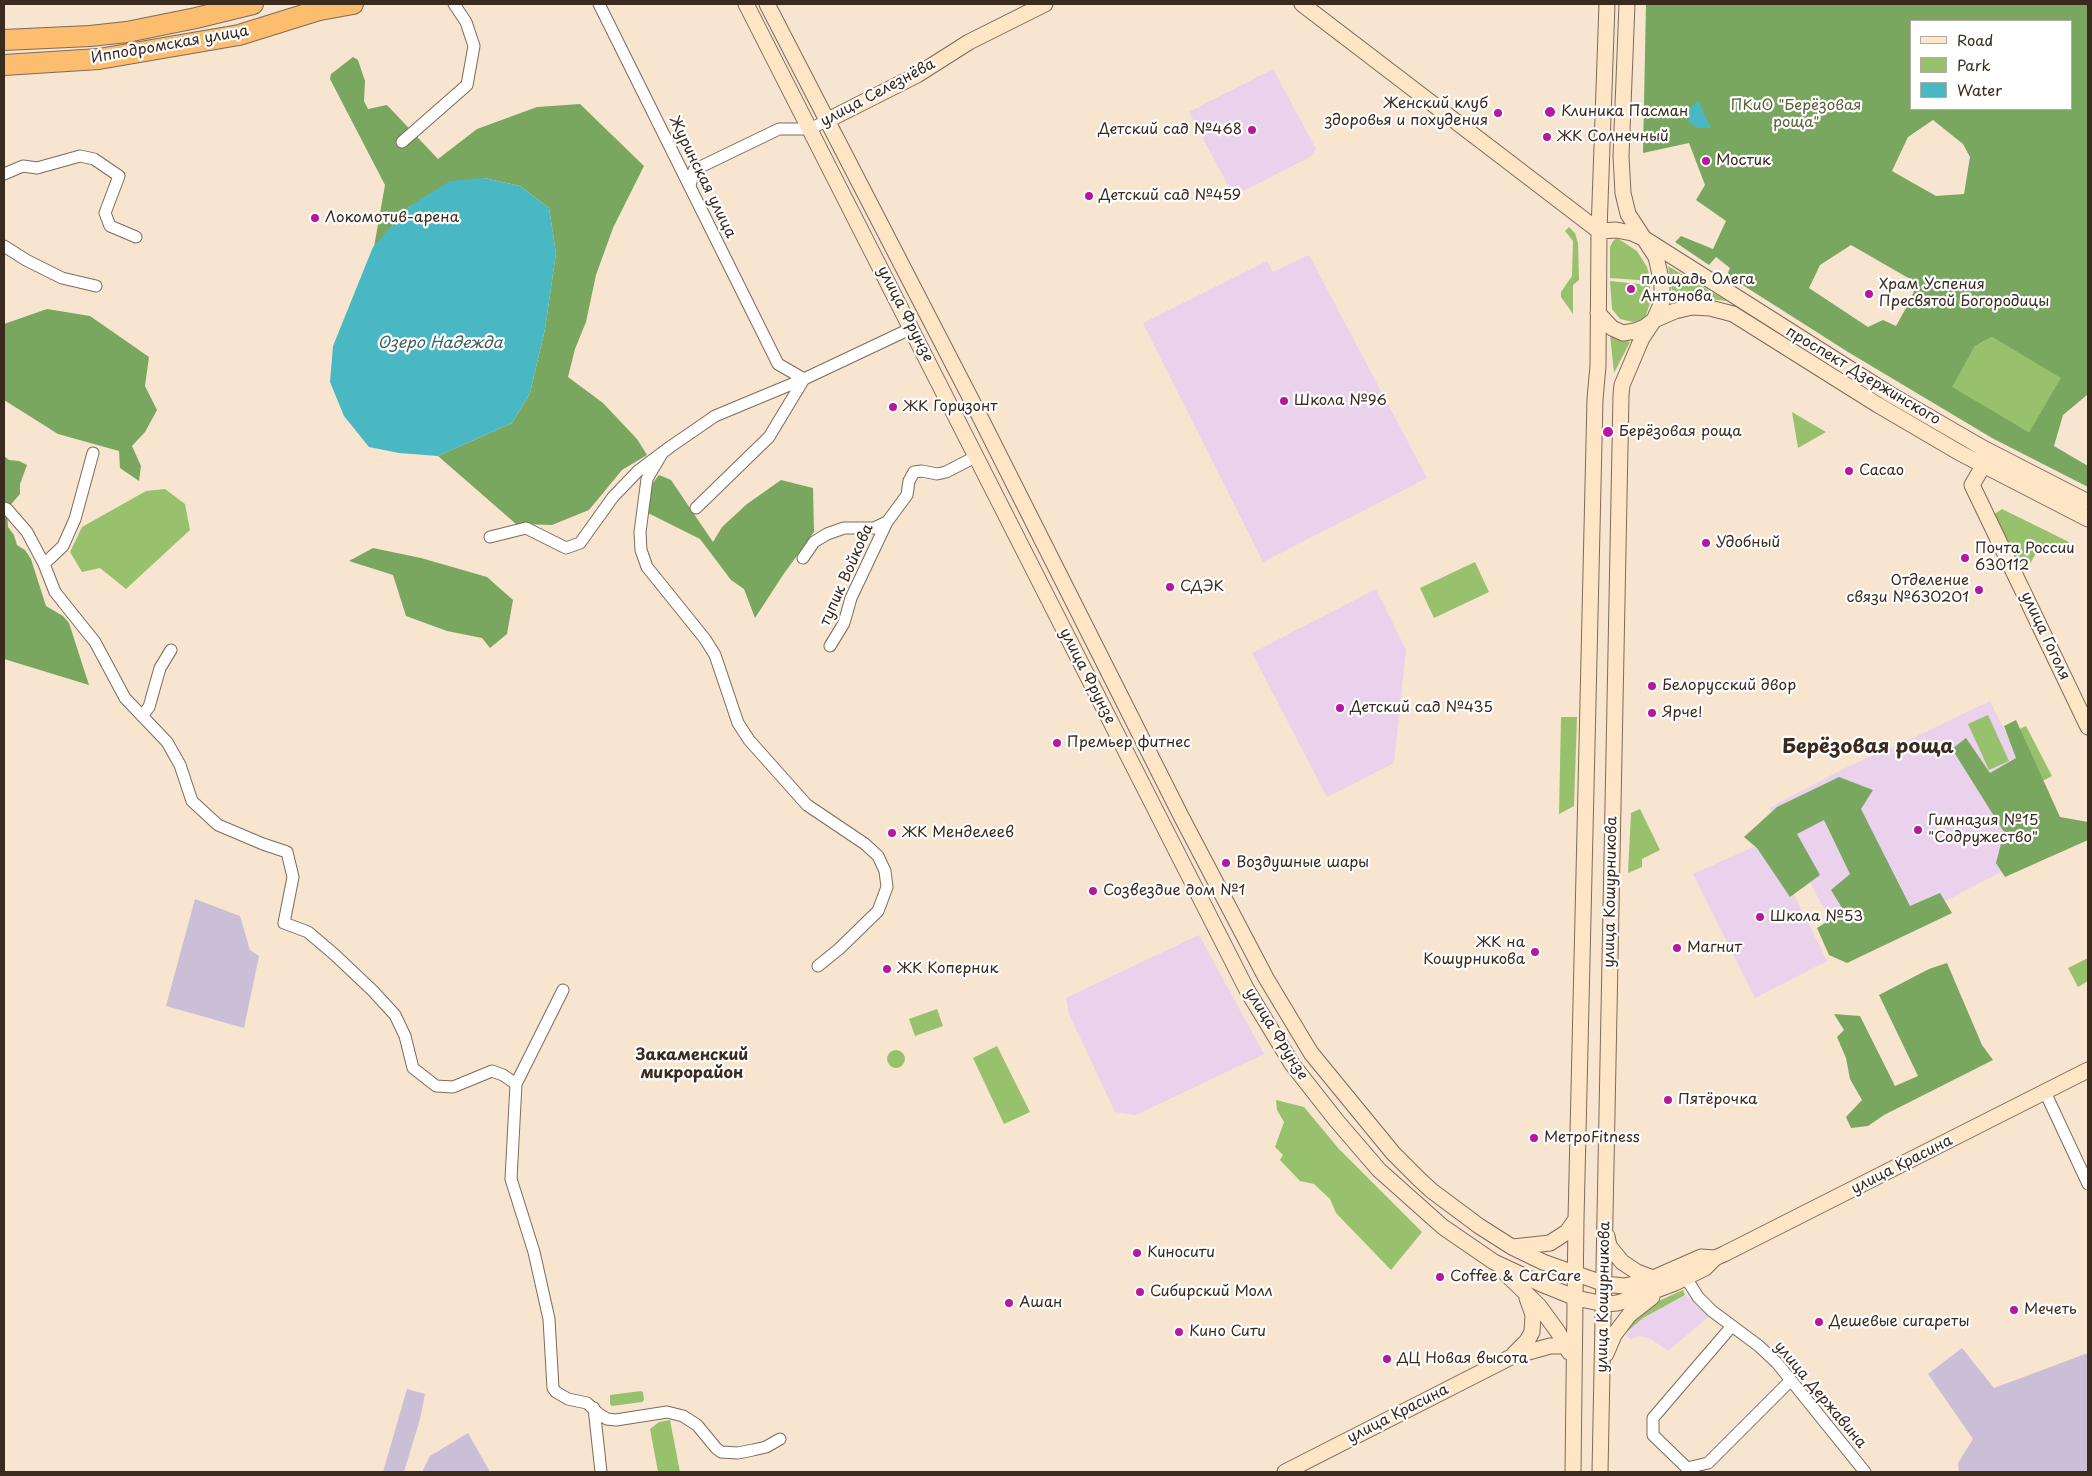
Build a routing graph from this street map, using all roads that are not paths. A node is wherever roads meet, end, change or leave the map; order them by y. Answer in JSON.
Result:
{"nodes":[{"id":1,"x":252,"y":4,"type":"edge"},
{"id":2,"x":353,"y":4,"type":"edge"},
{"id":3,"x":454,"y":4,"type":"edge"},
{"id":4,"x":599,"y":4,"type":"edge"},
{"id":5,"x":746,"y":4,"type":"edge"},
{"id":6,"x":767,"y":4,"type":"edge"},
{"id":7,"x":1045,"y":4,"type":"edge"},
{"id":8,"x":1302,"y":4,"type":"edge"},
{"id":9,"x":1607,"y":4,"type":"edge"},
{"id":10,"x":1627,"y":4,"type":"edge"},
{"id":11,"x":324,"y":7,"type":"edge"},
{"id":12,"x":4,"y":40,"type":"edge"},
{"id":13,"x":4,"y":65,"type":"edge"},
{"id":14,"x":828,"y":120,"type":"junction"},
{"id":15,"x":810,"y":129,"type":"junction"},
{"id":16,"x":402,"y":142,"type":"dead end"},
{"id":17,"x":4,"y":174,"type":"edge"},
{"id":18,"x":690,"y":186,"type":"junction"},
{"id":19,"x":1599,"y":231,"type":"junction"},
{"id":20,"x":136,"y":237,"type":"dead end"},
{"id":21,"x":1645,"y":239,"type":"junction"},
{"id":22,"x":4,"y":246,"type":"edge"},
{"id":23,"x":96,"y":286,"type":"dead end"},
{"id":24,"x":1598,"y":313,"type":"junction"},
{"id":25,"x":1654,"y":320,"type":"junction"},
{"id":26,"x":912,"y":328,"type":"junction"},
{"id":27,"x":804,"y":379,"type":"junction"},
{"id":28,"x":663,"y":452,"type":"junction"},
{"id":29,"x":93,"y":453,"type":"dead end"},
{"id":30,"x":977,"y":456,"type":"junction"},
{"id":31,"x":1983,"y":466,"type":"junction"},
{"id":32,"x":2088,"y":502,"type":"edge"},
{"id":33,"x":696,"y":508,"type":"dead end"},
{"id":34,"x":5,"y":509,"type":"edge"},
{"id":35,"x":2088,"y":519,"type":"edge"},
{"id":36,"x":887,"y":522,"type":"junction"},
{"id":37,"x":490,"y":537,"type":"dead end"},
{"id":38,"x":803,"y":558,"type":"dead end"},
{"id":39,"x":44,"y":564,"type":"junction"},
{"id":40,"x":830,"y":646,"type":"dead end"},
{"id":41,"x":171,"y":650,"type":"dead end"},
{"id":42,"x":1108,"y":671,"type":"junction"},
{"id":43,"x":1090,"y":681,"type":"junction"},
{"id":44,"x":142,"y":716,"type":"junction"},
{"id":45,"x":2088,"y":727,"type":"edge"},
{"id":46,"x":1150,"y":754,"type":"junction"},
{"id":47,"x":1132,"y":764,"type":"junction"},
{"id":48,"x":818,"y":966,"type":"dead end"},
{"id":49,"x":563,"y":990,"type":"dead end"},
{"id":50,"x":2088,"y":1070,"type":"edge"},
{"id":51,"x":516,"y":1084,"type":"junction"},
{"id":52,"x":2046,"y":1092,"type":"junction"},
{"id":53,"x":2088,"y":1184,"type":"edge"},
{"id":54,"x":1576,"y":1219,"type":"junction"},
{"id":55,"x":1606,"y":1228,"type":"junction"},
{"id":56,"x":1512,"y":1248,"type":"junction"},
{"id":57,"x":1715,"y":1258,"type":"junction"},
{"id":58,"x":1494,"y":1262,"type":"junction"},
{"id":59,"x":1576,"y":1274,"type":"junction"},
{"id":60,"x":1686,"y":1278,"type":"junction"},
{"id":61,"x":1658,"y":1283,"type":"junction"},
{"id":62,"x":1605,"y":1284,"type":"junction"},
{"id":63,"x":1523,"y":1291,"type":"junction"},
{"id":64,"x":1576,"y":1298,"type":"junction"},
{"id":65,"x":1604,"y":1304,"type":"junction"},
{"id":66,"x":1732,"y":1326,"type":"junction"},
{"id":67,"x":1567,"y":1346,"type":"junction"},
{"id":68,"x":1511,"y":1357,"type":"junction"},
{"id":69,"x":1603,"y":1362,"type":"junction"},
{"id":70,"x":1576,"y":1369,"type":"junction"},
{"id":71,"x":1790,"y":1381,"type":"junction"},
{"id":72,"x":594,"y":1408,"type":"junction"},
{"id":73,"x":780,"y":1439,"type":"dead end"},
{"id":74,"x":1861,"y":1471,"type":"edge"},
{"id":75,"x":601,"y":1472,"type":"edge"},
{"id":76,"x":1285,"y":1472,"type":"edge"},
{"id":77,"x":1573,"y":1472,"type":"edge"},
{"id":78,"x":1600,"y":1472,"type":"edge"}],
"edges":[{"from":1,"to":12,"type":"highway","name":"Ипподромская улица"},
{"from":2,"to":11,"type":"highway","name":"Ипподромская улица"},
{"from":3,"to":16,"type":"street"},
{"from":4,"to":18,"type":"street","name":"Журинская улица"},
{"from":5,"to":15,"type":"main road","name":"улица Фрунзе"},
{"from":6,"to":14,"type":"main road","name":"улица Фрунзе"},
{"from":7,"to":14,"type":"main road","name":"улица Селезнёва"},
{"from":8,"to":19,"type":"main road"},
{"from":9,"to":19,"type":"main road"},
{"from":10,"to":21,"type":"main road"},
{"from":11,"to":13,"type":"highway","name":"Ипподромская улица"},
{"from":14,"to":15,"type":"street","name":"улица Селезнёва"},
{"from":14,"to":42,"type":"main road","name":"улица Фрунзе"},
{"from":15,"to":18,"type":"street","name":"улица Селезнёва"},
{"from":15,"to":26,"type":"main road","name":"улица Фрунзе"},
{"from":17,"to":20,"type":"street"},
{"from":18,"to":27,"type":"street","name":"Журинская улица"},
{"from":19,"to":21,"type":"main road"},
{"from":19,"to":24,"type":"main road"},
{"from":21,"to":25,"type":"main road"},
{"from":21,"to":32,"type":"main road","name":"проспект Дзержинского"},
{"from":22,"to":23,"type":"street"},
{"from":24,"to":25,"type":"main road"},
{"from":24,"to":54,"type":"main road","name":"улица Кошурникова"},
{"from":25,"to":31,"type":"main road","name":"проспект Дзержинского"},
{"from":25,"to":55,"type":"main road","name":"улица Кошурникова"},
{"from":26,"to":27,"type":"street"},
{"from":26,"to":30,"type":"main road","name":"улица Фрунзе"},
{"from":27,"to":28,"type":"street"},
{"from":27,"to":33,"type":"street"},
{"from":28,"to":37,"type":"street"},
{"from":28,"to":48,"type":"street"},
{"from":29,"to":39,"type":"street"},
{"from":30,"to":36,"type":"street"},
{"from":30,"to":43,"type":"main road","name":"улица Фрунзе"},
{"from":31,"to":35,"type":"main road","name":"проспект Дзержинского"},
{"from":31,"to":45,"type":"main road","name":"улица Гоголя"},
{"from":34,"to":39,"type":"street"},
{"from":36,"to":38,"type":"street","name":"тупик Войкова"},
{"from":36,"to":40,"type":"street","name":"тупик Войкова"},
{"from":39,"to":44,"type":"street"},
{"from":41,"to":44,"type":"street"},
{"from":42,"to":43,"type":"main road"},
{"from":42,"to":46,"type":"main road","name":"улица Фрунзе"},
{"from":43,"to":47,"type":"main road","name":"улица Фрунзе"},
{"from":44,"to":51,"type":"street"},
{"from":46,"to":47,"type":"main road"},
{"from":46,"to":56,"type":"main road","name":"улица Фрунзе"},
{"from":47,"to":58,"type":"main road","name":"улица Фрунзе"},
{"from":49,"to":51,"type":"street"},
{"from":50,"to":52,"type":"main road","name":"улица Красина"},
{"from":51,"to":72,"type":"street"},
{"from":52,"to":53,"type":"street"},
{"from":52,"to":57,"type":"main road","name":"улица Красина"},
{"from":54,"to":56,"type":"main road"},
{"from":54,"to":59,"type":"main road","name":"улица Кошурникова"},
{"from":55,"to":61,"type":"main road"},
{"from":55,"to":62,"type":"main road","name":"улица Кошурникова"},
{"from":56,"to":59,"type":"main road","name":"улица Фрунзе"},
{"from":57,"to":60,"type":"main road","name":"улица Красина"},
{"from":57,"to":61,"type":"main road","name":"улица Красина"},
{"from":58,"to":63,"type":"main road"},
{"from":58,"to":64,"type":"main road","name":"улица Фрунзе"},
{"from":59,"to":62,"type":"main road","name":"улица Фрунзе"},
{"from":59,"to":64,"type":"main road","name":"улица Кошурникова"},
{"from":60,"to":61,"type":"main road","name":"улица Красина"},
{"from":60,"to":66,"type":"street","name":"улица Державина"},
{"from":61,"to":62,"type":"main road","name":"улица Красина"},
{"from":61,"to":65,"type":"main road","name":"улица Красина"},
{"from":61,"to":69,"type":"main road"},
{"from":62,"to":65,"type":"main road","name":"улица Кошурникова"},
{"from":63,"to":67,"type":"main road"},
{"from":63,"to":68,"type":"main road","name":"улица Красина"},
{"from":64,"to":65,"type":"main road","name":"улица Фрунзе"},
{"from":64,"to":70,"type":"main road","name":"улица Кошурникова"},
{"from":65,"to":69,"type":"main road","name":"улица Кошурникова"},
{"from":66,"to":71,"type":"street","name":"улица Державина"},
{"from":66,"to":71,"type":"street"},
{"from":67,"to":68,"type":"main road","name":"улица Красина"},
{"from":67,"to":70,"type":"main road"},
{"from":68,"to":76,"type":"main road","name":"улица Красина"},
{"from":69,"to":78,"type":"main road","name":"улица Кошурникова"},
{"from":70,"to":77,"type":"main road","name":"улица Кошурникова"},
{"from":71,"to":74,"type":"street","name":"улица Державина"},
{"from":72,"to":73,"type":"street"},
{"from":72,"to":75,"type":"street"}]}
